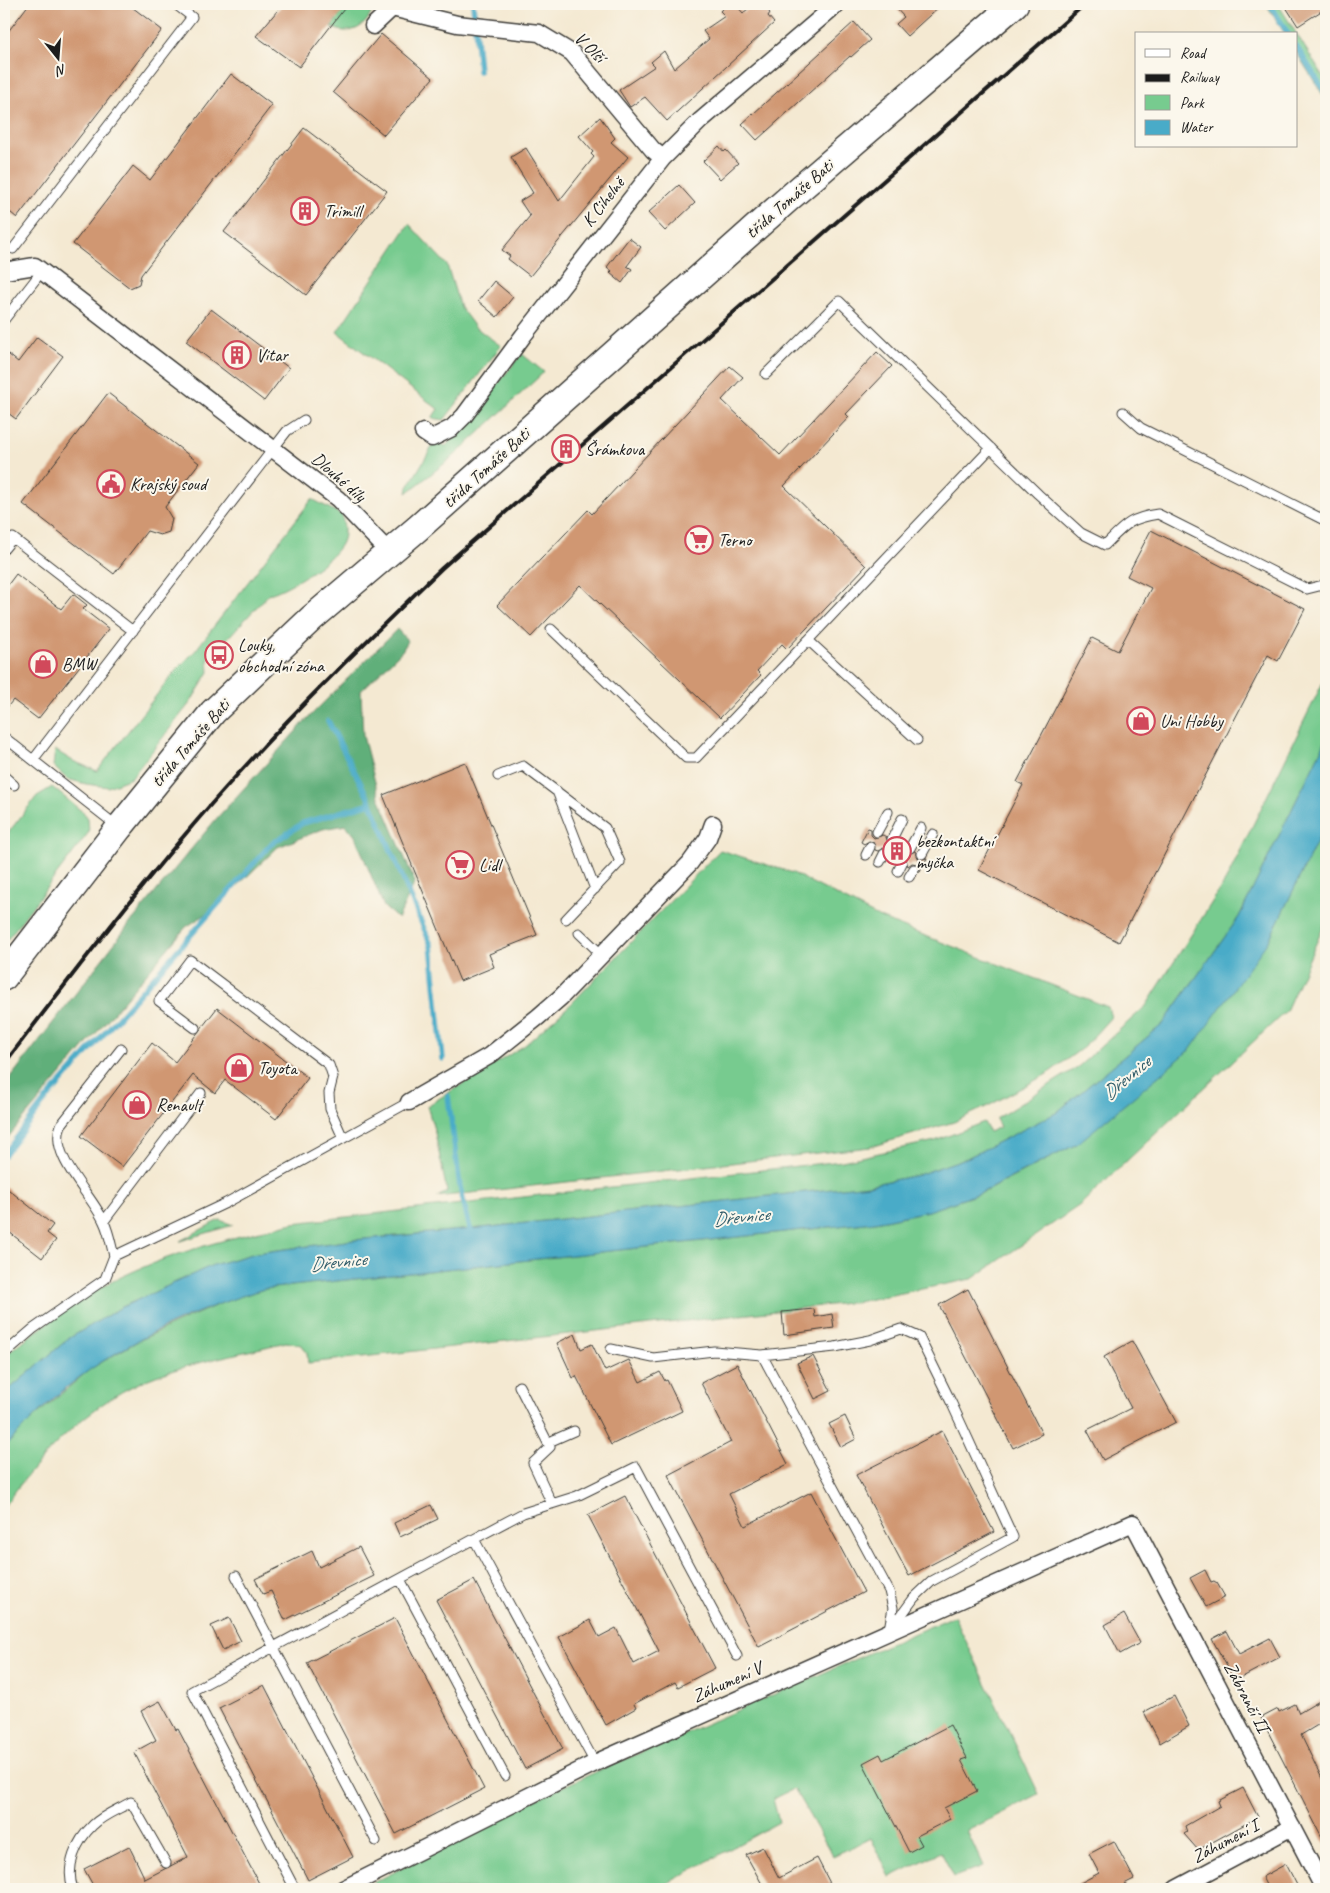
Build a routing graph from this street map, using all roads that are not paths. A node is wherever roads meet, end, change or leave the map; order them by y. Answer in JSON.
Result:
{"nodes":[{"id":1,"x":175,"y":4,"type":"edge"},
{"id":2,"x":418,"y":4,"type":"edge"},
{"id":3,"x":837,"y":4,"type":"edge"},
{"id":4,"x":1015,"y":4,"type":"edge"},
{"id":5,"x":391,"y":6,"type":"edge"},
{"id":6,"x":457,"y":24,"type":"junction"},
{"id":7,"x":372,"y":26,"type":"dead end"},
{"id":8,"x":663,"y":158,"type":"junction"},
{"id":9,"x":13,"y":249,"type":"dead end"},
{"id":10,"x":39,"y":268,"type":"junction"},
{"id":11,"x":4,"y":271,"type":"edge"},
{"id":12,"x":4,"y":320,"type":"edge"},
{"id":13,"x":766,"y":374,"type":"dead end"},
{"id":14,"x":1123,"y":412,"type":"dead end"},
{"id":15,"x":304,"y":420,"type":"dead end"},
{"id":16,"x":423,"y":432,"type":"dead end"},
{"id":17,"x":274,"y":448,"type":"junction"},
{"id":18,"x":991,"y":448,"type":"junction"},
{"id":19,"x":1326,"y":521,"type":"edge"},
{"id":20,"x":4,"y":549,"type":"edge"},
{"id":21,"x":388,"y":552,"type":"junction"},
{"id":22,"x":1326,"y":582,"type":"edge"},
{"id":23,"x":551,"y":629,"type":"dead end"},
{"id":24,"x":133,"y":631,"type":"junction"},
{"id":25,"x":808,"y":640,"type":"junction"},
{"id":26,"x":4,"y":737,"type":"edge"},
{"id":27,"x":916,"y":740,"type":"dead end"},
{"id":28,"x":33,"y":760,"type":"junction"},
{"id":29,"x":4,"y":776,"type":"edge"},
{"id":30,"x":498,"y":776,"type":"dead end"},
{"id":31,"x":14,"y":785,"type":"dead end"},
{"id":32,"x":557,"y":792,"type":"junction"},
{"id":33,"x":888,"y":812,"type":"dead end"},
{"id":34,"x":902,"y":819,"type":"dead end"},
{"id":35,"x":713,"y":824,"type":"dead end"},
{"id":36,"x":119,"y":828,"type":"junction"},
{"id":37,"x":921,"y":828,"type":"dead end"},
{"id":38,"x":877,"y":832,"type":"dead end"},
{"id":39,"x":933,"y":834,"type":"dead end"},
{"id":40,"x":892,"y":839,"type":"dead end"},
{"id":41,"x":910,"y":848,"type":"dead end"},
{"id":42,"x":922,"y":854,"type":"dead end"},
{"id":43,"x":595,"y":889,"type":"junction"},
{"id":44,"x":566,"y":920,"type":"dead end"},
{"id":45,"x":579,"y":933,"type":"dead end"},
{"id":46,"x":602,"y":954,"type":"junction"},
{"id":47,"x":4,"y":977,"type":"edge"},
{"id":48,"x":195,"y":1028,"type":"dead end"},
{"id":49,"x":121,"y":1049,"type":"dead end"},
{"id":50,"x":201,"y":1094,"type":"dead end"},
{"id":51,"x":409,"y":1102,"type":"joint"},
{"id":52,"x":343,"y":1138,"type":"junction"},
{"id":53,"x":104,"y":1221,"type":"junction"},
{"id":54,"x":114,"y":1256,"type":"junction"},
{"id":55,"x":611,"y":1349,"type":"dead end"},
{"id":56,"x":4,"y":1354,"type":"edge"},
{"id":57,"x":762,"y":1355,"type":"junction"},
{"id":58,"x":519,"y":1386,"type":"dead end"},
{"id":59,"x":574,"y":1431,"type":"dead end"},
{"id":60,"x":549,"y":1442,"type":"junction"},
{"id":61,"x":552,"y":1504,"type":"junction"},
{"id":62,"x":1133,"y":1523,"type":"joint"},
{"id":63,"x":474,"y":1539,"type":"junction"},
{"id":64,"x":236,"y":1576,"type":"dead end"},
{"id":65,"x":400,"y":1579,"type":"junction"},
{"id":66,"x":889,"y":1632,"type":"junction"},
{"id":67,"x":274,"y":1647,"type":"junction"},
{"id":68,"x":737,"y":1656,"type":"dead end"},
{"id":69,"x":595,"y":1764,"type":"junction"},
{"id":70,"x":505,"y":1776,"type":"dead end"},
{"id":71,"x":1292,"y":1827,"type":"junction"},
{"id":72,"x":376,"y":1841,"type":"dead end"},
{"id":73,"x":166,"y":1863,"type":"dead end"},
{"id":74,"x":73,"y":1889,"type":"edge"},
{"id":75,"x":295,"y":1889,"type":"edge"},
{"id":76,"x":343,"y":1889,"type":"edge"},
{"id":77,"x":1176,"y":1889,"type":"edge"},
{"id":78,"x":1324,"y":1889,"type":"edge"}],
"edges":[{"from":1,"to":9,"type":"lane"},
{"from":2,"to":6,"type":"street","name":"V Olší"},
{"from":3,"to":8,"type":"street","name":"K Cihelně"},
{"from":4,"to":21,"type":"main road","name":"třída Tomáše Bati"},
{"from":5,"to":6,"type":"street","name":"V Olší"},
{"from":5,"to":7,"type":"street","name":"V Olší"},
{"from":6,"to":8,"type":"street","name":"V Olší"},
{"from":8,"to":16,"type":"street","name":"K Cihelně"},
{"from":10,"to":11,"type":"street"},
{"from":10,"to":12,"type":"lane"},
{"from":10,"to":17,"type":"street","name":"Dlouhé díly"},
{"from":13,"to":18,"type":"lane"},
{"from":14,"to":19,"type":"lane"},
{"from":15,"to":17,"type":"lane"},
{"from":17,"to":21,"type":"street","name":"Dlouhé díly"},
{"from":17,"to":24,"type":"lane"},
{"from":18,"to":22,"type":"lane"},
{"from":18,"to":25,"type":"lane"},
{"from":20,"to":24,"type":"lane"},
{"from":21,"to":36,"type":"main road","name":"třída Tomáše Bati"},
{"from":23,"to":25,"type":"lane"},
{"from":24,"to":28,"type":"lane"},
{"from":25,"to":27,"type":"lane"},
{"from":26,"to":28,"type":"lane"},
{"from":28,"to":36,"type":"lane"},
{"from":29,"to":31,"type":"lane"},
{"from":30,"to":32,"type":"lane"},
{"from":32,"to":43,"type":"lane"},
{"from":32,"to":43,"type":"lane"},
{"from":33,"to":38,"type":"lane"},
{"from":34,"to":40,"type":"lane"},
{"from":35,"to":46,"type":"street"},
{"from":36,"to":47,"type":"main road","name":"třída Tomáše Bati"},
{"from":37,"to":41,"type":"lane"},
{"from":39,"to":42,"type":"lane"},
{"from":43,"to":44,"type":"lane"},
{"from":45,"to":46,"type":"lane"},
{"from":46,"to":51,"type":"street"},
{"from":48,"to":52,"type":"lane"},
{"from":49,"to":53,"type":"lane"},
{"from":50,"to":53,"type":"lane"},
{"from":51,"to":52,"type":"lane"},
{"from":52,"to":54,"type":"lane"},
{"from":53,"to":54,"type":"lane"},
{"from":54,"to":56,"type":"lane"},
{"from":55,"to":57,"type":"lane"},
{"from":57,"to":66,"type":"lane"},
{"from":57,"to":66,"type":"lane"},
{"from":58,"to":60,"type":"lane"},
{"from":59,"to":60,"type":"lane"},
{"from":60,"to":61,"type":"lane"},
{"from":61,"to":63,"type":"lane"},
{"from":61,"to":68,"type":"lane"},
{"from":62,"to":66,"type":"street","name":"Záhumení V"},
{"from":62,"to":71,"type":"street","name":"Zábrančí II"},
{"from":63,"to":65,"type":"lane"},
{"from":63,"to":69,"type":"lane"},
{"from":64,"to":67,"type":"lane"},
{"from":65,"to":67,"type":"lane"},
{"from":65,"to":70,"type":"lane"},
{"from":66,"to":69,"type":"street","name":"Záhumení V"},
{"from":67,"to":72,"type":"lane"},
{"from":67,"to":75,"type":"lane"},
{"from":69,"to":76,"type":"street","name":"Záhumení V"},
{"from":71,"to":77,"type":"street","name":"Záhumení I"},
{"from":71,"to":78,"type":"street","name":"Zábrančí II"},
{"from":73,"to":74,"type":"lane"}]}
